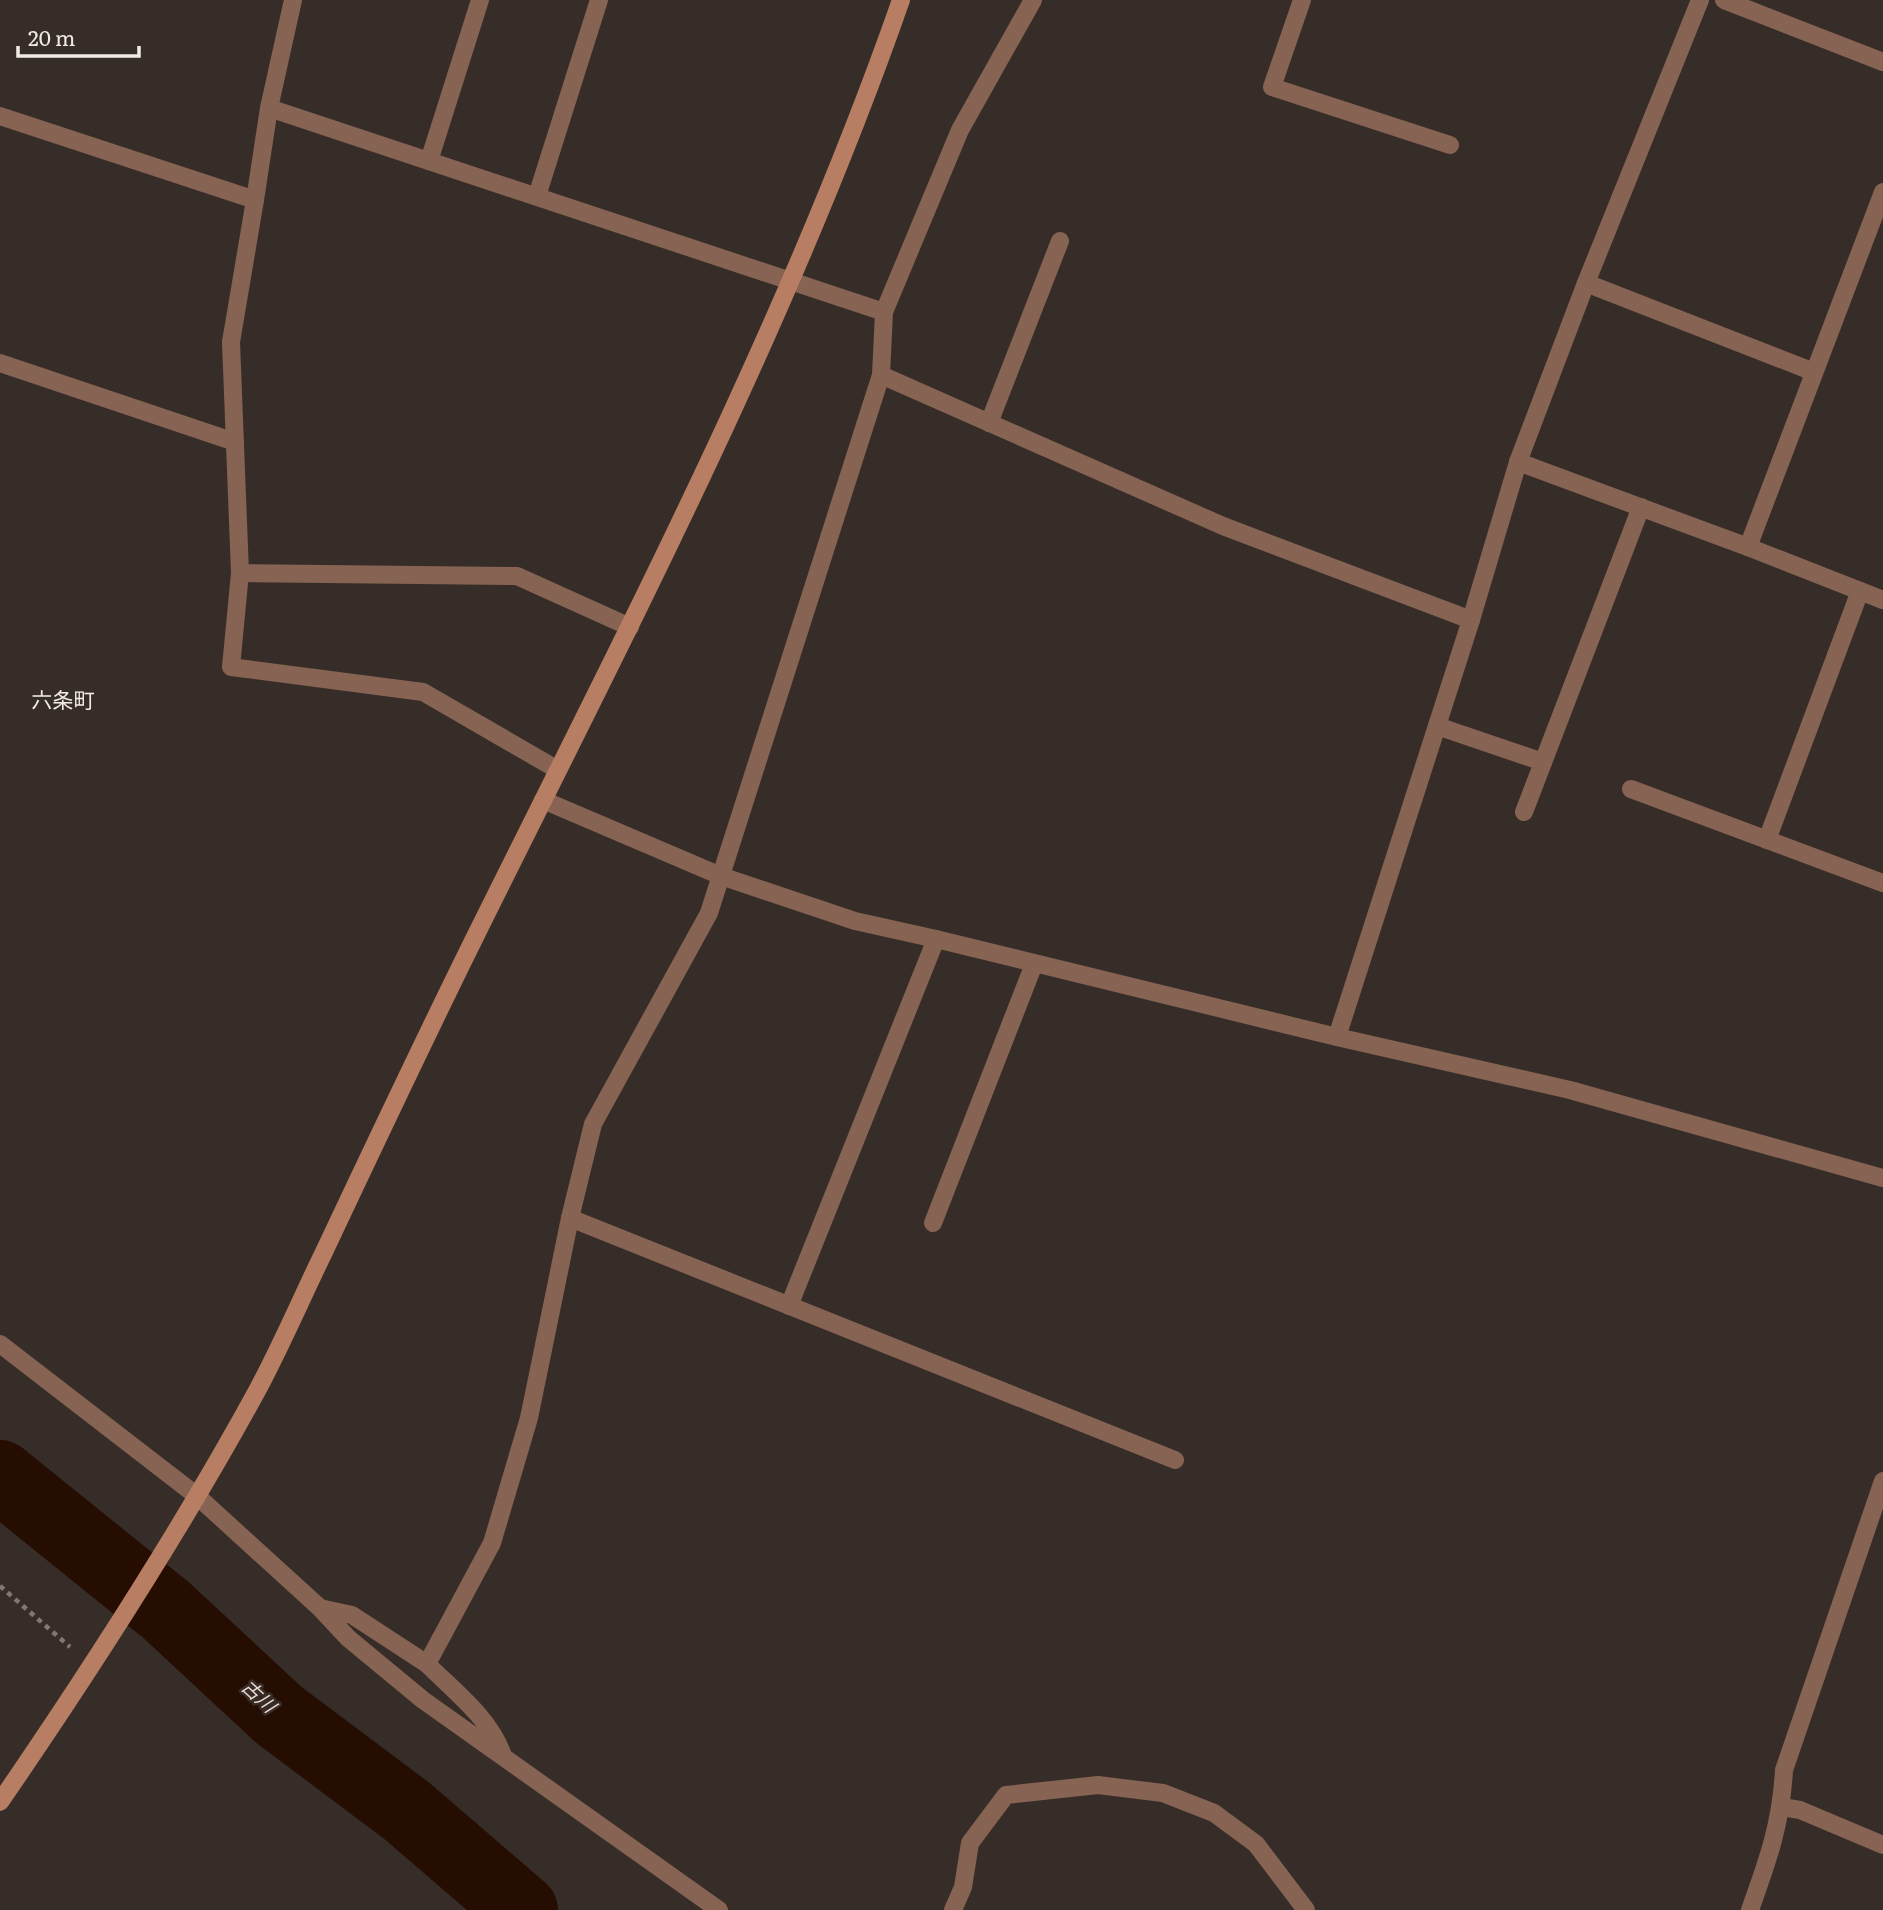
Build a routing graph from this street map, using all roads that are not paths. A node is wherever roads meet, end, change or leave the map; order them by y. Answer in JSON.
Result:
{"nodes":[{"id":1,"x":293,"y":0,"type":"edge"},
{"id":2,"x":480,"y":0,"type":"edge"},
{"id":3,"x":599,"y":0,"type":"edge"},
{"id":4,"x":901,"y":0,"type":"edge"},
{"id":5,"x":1033,"y":0,"type":"edge"},
{"id":6,"x":1301,"y":0,"type":"edge"},
{"id":7,"x":1700,"y":0,"type":"edge"},
{"id":8,"x":1724,"y":0,"type":"edge"},
{"id":9,"x":1883,"y":62,"type":"edge"},
{"id":10,"x":270,"y":108,"type":"junction"},
{"id":11,"x":0,"y":116,"type":"edge"},
{"id":12,"x":1450,"y":145,"type":"dead end"},
{"id":13,"x":429,"y":161,"type":"junction"},
{"id":14,"x":1883,"y":192,"type":"edge"},
{"id":15,"x":537,"y":196,"type":"junction"},
{"id":16,"x":255,"y":200,"type":"junction"},
{"id":17,"x":1060,"y":241,"type":"dead end"},
{"id":18,"x":790,"y":281,"type":"junction"},
{"id":19,"x":1586,"y":283,"type":"junction"},
{"id":20,"x":884,"y":312,"type":"junction"},
{"id":21,"x":0,"y":363,"type":"edge"},
{"id":22,"x":1814,"y":372,"type":"junction"},
{"id":23,"x":881,"y":375,"type":"junction"},
{"id":24,"x":989,"y":423,"type":"junction"},
{"id":25,"x":235,"y":442,"type":"junction"},
{"id":26,"x":1518,"y":462,"type":"junction"},
{"id":27,"x":1641,"y":507,"type":"junction"},
{"id":28,"x":1748,"y":547,"type":"junction"},
{"id":29,"x":240,"y":573,"type":"junction"},
{"id":30,"x":1860,"y":591,"type":"junction"},
{"id":31,"x":1883,"y":600,"type":"edge"},
{"id":32,"x":1471,"y":620,"type":"junction"},
{"id":33,"x":630,"y":626,"type":"junction"},
{"id":34,"x":1437,"y":726,"type":"junction"},
{"id":35,"x":1543,"y":762,"type":"junction"},
{"id":36,"x":558,"y":770,"type":"junction"},
{"id":37,"x":1631,"y":789,"type":"dead end"},
{"id":38,"x":543,"y":800,"type":"junction"},
{"id":39,"x":1524,"y":812,"type":"dead end"},
{"id":40,"x":1767,"y":840,"type":"junction"},
{"id":41,"x":721,"y":876,"type":"junction"},
{"id":42,"x":1883,"y":883,"type":"edge"},
{"id":43,"x":936,"y":939,"type":"junction"},
{"id":44,"x":1034,"y":964,"type":"junction"},
{"id":45,"x":1337,"y":1037,"type":"junction"},
{"id":46,"x":1883,"y":1178,"type":"edge"},
{"id":47,"x":570,"y":1218,"type":"junction"},
{"id":48,"x":933,"y":1223,"type":"dead end"},
{"id":49,"x":789,"y":1306,"type":"junction"},
{"id":50,"x":0,"y":1344,"type":"edge"},
{"id":51,"x":1175,"y":1460,"type":"dead end"},
{"id":52,"x":1883,"y":1481,"type":"edge"},
{"id":53,"x":197,"y":1496,"type":"junction"},
{"id":54,"x":320,"y":1608,"type":"junction"},
{"id":55,"x":427,"y":1664,"type":"junction"},
{"id":56,"x":503,"y":1756,"type":"junction"},
{"id":57,"x":0,"y":1802,"type":"edge"},
{"id":58,"x":1782,"y":1807,"type":"junction"},
{"id":59,"x":1883,"y":1845,"type":"edge"},
{"id":60,"x":719,"y":1908,"type":"edge"},
{"id":61,"x":953,"y":1910,"type":"edge"},
{"id":62,"x":1306,"y":1910,"type":"edge"},
{"id":63,"x":1750,"y":1910,"type":"edge"}],
"edges":[{"from":1,"to":10,"type":"street"},
{"from":2,"to":13,"type":"street"},
{"from":3,"to":15,"type":"street"},
{"from":4,"to":18,"type":"street"},
{"from":5,"to":20,"type":"street"},
{"from":6,"to":12,"type":"street"},
{"from":7,"to":19,"type":"street"},
{"from":8,"to":9,"type":"street"},
{"from":10,"to":13,"type":"street"},
{"from":10,"to":16,"type":"street"},
{"from":11,"to":16,"type":"street"},
{"from":13,"to":15,"type":"street"},
{"from":14,"to":22,"type":"street"},
{"from":15,"to":18,"type":"street"},
{"from":16,"to":25,"type":"street"},
{"from":17,"to":24,"type":"street"},
{"from":18,"to":20,"type":"street"},
{"from":18,"to":33,"type":"street"},
{"from":19,"to":22,"type":"street"},
{"from":19,"to":26,"type":"street"},
{"from":20,"to":23,"type":"street"},
{"from":21,"to":25,"type":"street"},
{"from":22,"to":28,"type":"street"},
{"from":23,"to":24,"type":"street"},
{"from":23,"to":41,"type":"street"},
{"from":24,"to":32,"type":"street"},
{"from":25,"to":29,"type":"street"},
{"from":26,"to":27,"type":"street"},
{"from":26,"to":32,"type":"street"},
{"from":27,"to":28,"type":"street"},
{"from":27,"to":35,"type":"street"},
{"from":28,"to":30,"type":"street"},
{"from":29,"to":33,"type":"street"},
{"from":29,"to":36,"type":"street"},
{"from":30,"to":31,"type":"street"},
{"from":30,"to":40,"type":"street"},
{"from":32,"to":34,"type":"street"},
{"from":33,"to":36,"type":"street"},
{"from":34,"to":35,"type":"street"},
{"from":34,"to":45,"type":"street"},
{"from":35,"to":39,"type":"street"},
{"from":36,"to":38,"type":"street"},
{"from":37,"to":40,"type":"street"},
{"from":38,"to":41,"type":"street"},
{"from":38,"to":53,"type":"street"},
{"from":40,"to":42,"type":"street"},
{"from":41,"to":43,"type":"street"},
{"from":41,"to":47,"type":"street"},
{"from":43,"to":44,"type":"street"},
{"from":43,"to":49,"type":"street"},
{"from":44,"to":45,"type":"street"},
{"from":44,"to":48,"type":"street"},
{"from":45,"to":46,"type":"street"},
{"from":47,"to":49,"type":"street"},
{"from":47,"to":55,"type":"street"},
{"from":49,"to":51,"type":"street"},
{"from":50,"to":53,"type":"street"},
{"from":52,"to":58,"type":"street"},
{"from":53,"to":54,"type":"street"},
{"from":53,"to":57,"type":"street"},
{"from":54,"to":55,"type":"street"},
{"from":54,"to":56,"type":"street"},
{"from":55,"to":56,"type":"street"},
{"from":56,"to":60,"type":"street"},
{"from":58,"to":59,"type":"street"},
{"from":58,"to":63,"type":"street"},
{"from":61,"to":62,"type":"street"}]}
